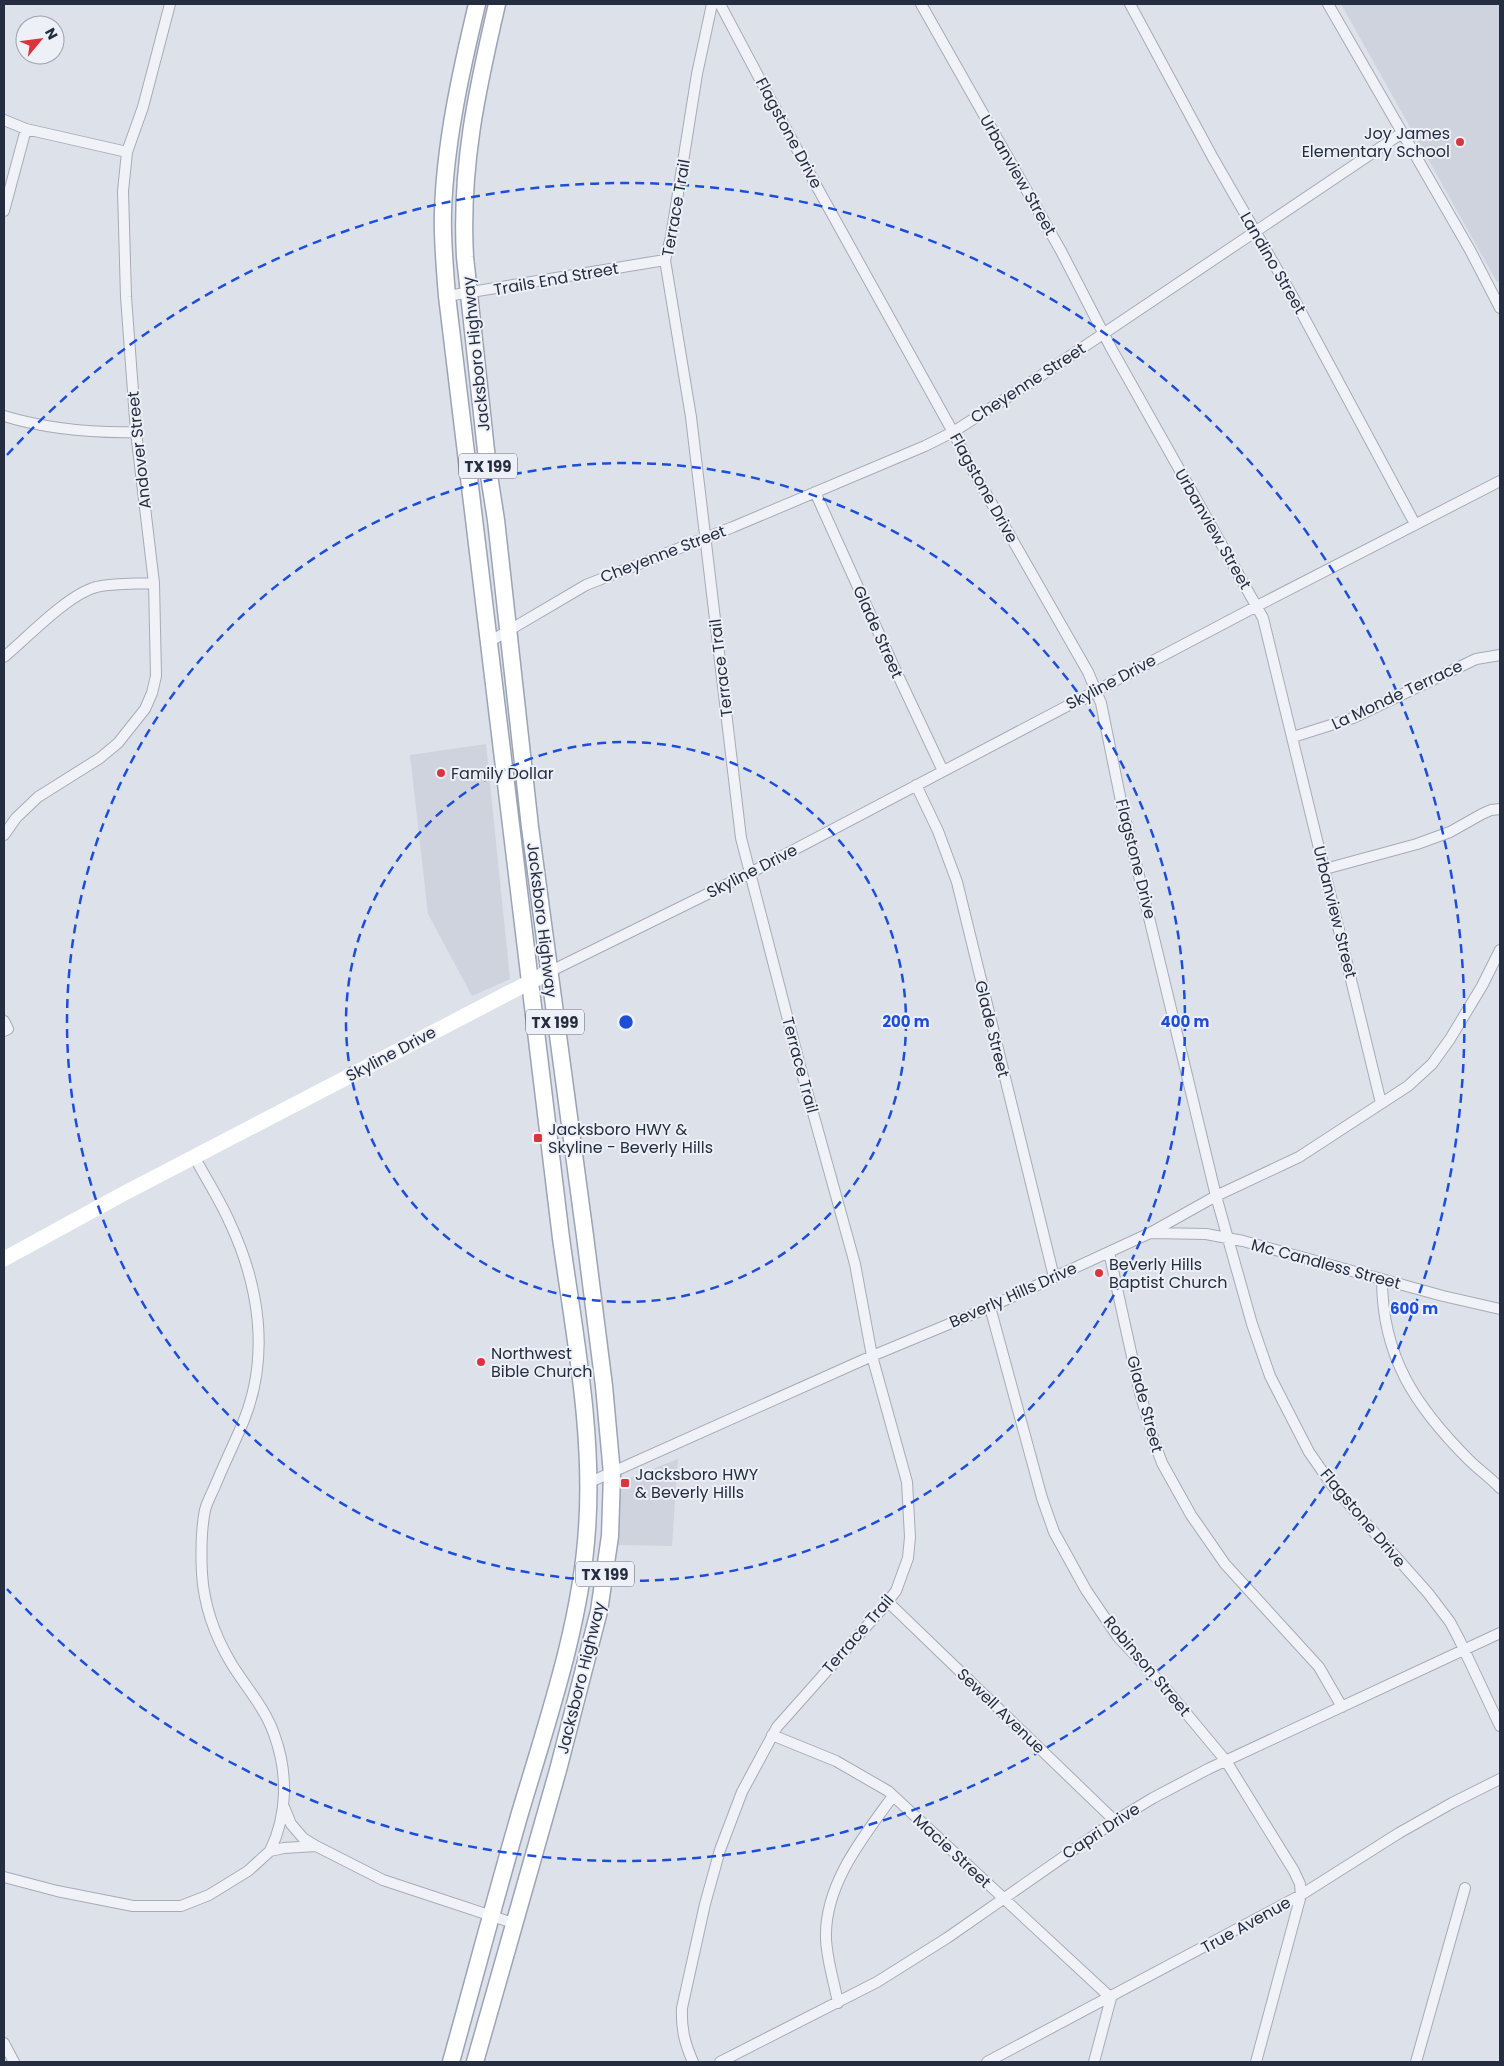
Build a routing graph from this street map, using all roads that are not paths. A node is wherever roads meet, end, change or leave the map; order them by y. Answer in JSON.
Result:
{"nodes":[{"id":1,"x":170,"y":4,"type":"edge"},
{"id":2,"x":477,"y":4,"type":"edge"},
{"id":3,"x":497,"y":4,"type":"edge"},
{"id":4,"x":712,"y":4,"type":"edge"},
{"id":5,"x":720,"y":4,"type":"edge"},
{"id":6,"x":921,"y":4,"type":"edge"},
{"id":7,"x":1130,"y":4,"type":"edge"},
{"id":8,"x":1328,"y":4,"type":"edge"},
{"id":9,"x":4,"y":120,"type":"edge"},
{"id":10,"x":26,"y":129,"type":"junction"},
{"id":11,"x":1402,"y":133,"type":"junction"},
{"id":12,"x":127,"y":152,"type":"junction"},
{"id":13,"x":4,"y":211,"type":"edge"},
{"id":14,"x":1256,"y":232,"type":"junction"},
{"id":15,"x":665,"y":260,"type":"junction"},
{"id":16,"x":477,"y":292,"type":"junction"},
{"id":17,"x":447,"y":296,"type":"junction"},
{"id":18,"x":1499,"y":302,"type":"edge"},
{"id":19,"x":1104,"y":333,"type":"junction"},
{"id":20,"x":4,"y":416,"type":"edge"},
{"id":21,"x":136,"y":432,"type":"junction"},
{"id":22,"x":953,"y":432,"type":"junction"},
{"id":23,"x":1500,"y":481,"type":"edge"},
{"id":24,"x":491,"y":488,"type":"junction"},
{"id":25,"x":471,"y":490,"type":"junction"},
{"id":26,"x":815,"y":492,"type":"junction"},
{"id":27,"x":1415,"y":524,"type":"junction"},
{"id":28,"x":705,"y":537,"type":"junction"},
{"id":29,"x":154,"y":583,"type":"junction"},
{"id":30,"x":1258,"y":606,"type":"junction"},
{"id":31,"x":508,"y":630,"type":"junction"},
{"id":32,"x":490,"y":642,"type":"junction"},
{"id":33,"x":1500,"y":655,"type":"edge"},
{"id":34,"x":4,"y":657,"type":"edge"},
{"id":35,"x":1096,"y":690,"type":"junction"},
{"id":36,"x":1293,"y":737,"type":"junction"},
{"id":37,"x":943,"y":771,"type":"junction"},
{"id":38,"x":916,"y":786,"type":"junction"},
{"id":39,"x":1500,"y":809,"type":"edge"},
{"id":40,"x":4,"y":835,"type":"edge"},
{"id":41,"x":1325,"y":869,"type":"junction"},
{"id":42,"x":750,"y":873,"type":"junction"},
{"id":43,"x":1500,"y":950,"type":"edge"},
{"id":44,"x":549,"y":972,"type":"junction"},
{"id":45,"x":530,"y":982,"type":"junction"},
{"id":46,"x":1382,"y":1103,"type":"junction"},
{"id":47,"x":194,"y":1156,"type":"junction"},
{"id":48,"x":1216,"y":1196,"type":"junction"},
{"id":49,"x":1150,"y":1233,"type":"junction"},
{"id":50,"x":585,"y":1236,"type":"junction"},
{"id":51,"x":561,"y":1238,"type":"junction"},
{"id":52,"x":1227,"y":1238,"type":"junction"},
{"id":53,"x":1109,"y":1252,"type":"junction"},
{"id":54,"x":4,"y":1259,"type":"edge"},
{"id":55,"x":1054,"y":1277,"type":"junction"},
{"id":56,"x":1382,"y":1280,"type":"junction"},
{"id":57,"x":990,"y":1307,"type":"junction"},
{"id":58,"x":1500,"y":1309,"type":"edge"},
{"id":59,"x":872,"y":1356,"type":"junction"},
{"id":60,"x":612,"y":1474,"type":"junction"},
{"id":61,"x":588,"y":1483,"type":"junction"},
{"id":62,"x":1500,"y":1488,"type":"edge"},
{"id":63,"x":888,"y":1602,"type":"junction"},
{"id":64,"x":1500,"y":1633,"type":"edge"},
{"id":65,"x":1465,"y":1650,"type":"junction"},
{"id":66,"x":1342,"y":1707,"type":"junction"},
{"id":67,"x":1500,"y":1726,"type":"edge"},
{"id":68,"x":772,"y":1735,"type":"junction"},
{"id":69,"x":1226,"y":1761,"type":"junction"},
{"id":70,"x":1500,"y":1779,"type":"edge"},
{"id":71,"x":893,"y":1796,"type":"junction"},
{"id":72,"x":284,"y":1806,"type":"junction"},
{"id":73,"x":1115,"y":1821,"type":"junction"},
{"id":74,"x":316,"y":1846,"type":"junction"},
{"id":75,"x":270,"y":1851,"type":"junction"},
{"id":76,"x":4,"y":1876,"type":"edge"},
{"id":77,"x":1465,"y":1888,"type":"dead end"},
{"id":78,"x":1301,"y":1895,"type":"junction"},
{"id":79,"x":1002,"y":1898,"type":"junction"},
{"id":80,"x":492,"y":1916,"type":"junction"},
{"id":81,"x":513,"y":1923,"type":"junction"},
{"id":82,"x":1111,"y":1998,"type":"junction"},
{"id":83,"x":838,"y":2003,"type":"junction"},
{"id":84,"x":4,"y":2043,"type":"edge"},
{"id":85,"x":14,"y":2062,"type":"edge"},
{"id":86,"x":451,"y":2062,"type":"edge"},
{"id":87,"x":475,"y":2062,"type":"edge"},
{"id":88,"x":693,"y":2062,"type":"edge"},
{"id":89,"x":720,"y":2062,"type":"edge"},
{"id":90,"x":987,"y":2062,"type":"edge"},
{"id":91,"x":1094,"y":2062,"type":"edge"},
{"id":92,"x":1256,"y":2062,"type":"edge"},
{"id":93,"x":1416,"y":2062,"type":"edge"}],
"edges":[{"from":1,"to":12,"type":"street","name":"Andover Street"},
{"from":2,"to":17,"type":"main road","name":"Jacksboro Highway","number":"TX 199"},
{"from":3,"to":16,"type":"main road","name":"Jacksboro Highway","number":"TX 199"},
{"from":4,"to":15,"type":"street","name":"Terrace Trail"},
{"from":5,"to":22,"type":"street","name":"Flagstone Drive"},
{"from":6,"to":19,"type":"street","name":"Urbanview Street"},
{"from":7,"to":14,"type":"street","name":"Landino Street"},
{"from":8,"to":11,"type":"street"},
{"from":9,"to":10,"type":"street"},
{"from":10,"to":12,"type":"street"},
{"from":10,"to":13,"type":"street"},
{"from":11,"to":14,"type":"street","name":"Cheyenne Street"},
{"from":11,"to":18,"type":"street"},
{"from":12,"to":21,"type":"street","name":"Andover Street"},
{"from":14,"to":19,"type":"street","name":"Cheyenne Street"},
{"from":14,"to":27,"type":"street","name":"Landino Street"},
{"from":15,"to":16,"type":"street","name":"Trails End Street"},
{"from":15,"to":28,"type":"street","name":"Terrace Trail"},
{"from":16,"to":17,"type":"street","name":"Trails End Street"},
{"from":16,"to":24,"type":"main road","name":"Jacksboro Highway","number":"TX 199"},
{"from":17,"to":25,"type":"main road","name":"Jacksboro Highway","number":"TX 199"},
{"from":19,"to":22,"type":"street","name":"Cheyenne Street"},
{"from":19,"to":30,"type":"street","name":"Urbanview Street"},
{"from":20,"to":21,"type":"street"},
{"from":21,"to":29,"type":"street","name":"Andover Street"},
{"from":22,"to":26,"type":"street","name":"Cheyenne Street"},
{"from":22,"to":35,"type":"street","name":"Flagstone Drive"},
{"from":23,"to":27,"type":"street","name":"Skyline Drive"},
{"from":24,"to":25,"type":"main road"},
{"from":24,"to":31,"type":"main road","name":"Jacksboro Highway","number":"TX 199"},
{"from":25,"to":32,"type":"main road","name":"Jacksboro Highway","number":"TX 199"},
{"from":26,"to":28,"type":"street","name":"Cheyenne Street"},
{"from":26,"to":37,"type":"street","name":"Glade Street"},
{"from":27,"to":30,"type":"street","name":"Skyline Drive"},
{"from":28,"to":31,"type":"street","name":"Cheyenne Street"},
{"from":28,"to":42,"type":"street","name":"Terrace Trail"},
{"from":29,"to":34,"type":"street"},
{"from":29,"to":40,"type":"street","name":"Andover Street"},
{"from":30,"to":35,"type":"street","name":"Skyline Drive"},
{"from":30,"to":36,"type":"street","name":"Urbanview Street"},
{"from":31,"to":32,"type":"street","name":"Cheyenne Street"},
{"from":31,"to":44,"type":"main road","name":"Jacksboro Highway","number":"TX 199"},
{"from":32,"to":45,"type":"main road","name":"Jacksboro Highway","number":"TX 199"},
{"from":33,"to":36,"type":"street","name":"La Monde Terrace"},
{"from":35,"to":37,"type":"street","name":"Skyline Drive"},
{"from":35,"to":48,"type":"street","name":"Flagstone Drive"},
{"from":36,"to":41,"type":"street","name":"Urbanview Street"},
{"from":37,"to":38,"type":"street","name":"Skyline Drive"},
{"from":38,"to":42,"type":"street","name":"Skyline Drive"},
{"from":38,"to":55,"type":"street","name":"Glade Street"},
{"from":39,"to":41,"type":"street"},
{"from":41,"to":46,"type":"street","name":"Urbanview Street"},
{"from":42,"to":44,"type":"street","name":"Skyline Drive"},
{"from":42,"to":59,"type":"street","name":"Terrace Trail"},
{"from":43,"to":46,"type":"street","name":"Beverly Hills Drive"},
{"from":44,"to":45,"type":"street","name":"Skyline Drive"},
{"from":44,"to":50,"type":"main road","name":"Jacksboro Highway","number":"TX 199"},
{"from":45,"to":47,"type":"street","name":"Skyline Drive"},
{"from":45,"to":51,"type":"main road","name":"Jacksboro Highway","number":"TX 199"},
{"from":46,"to":48,"type":"street","name":"Beverly Hills Drive"},
{"from":47,"to":54,"type":"street","name":"Skyline Drive"},
{"from":47,"to":72,"type":"street"},
{"from":48,"to":49,"type":"street","name":"Beverly Hills Drive"},
{"from":48,"to":52,"type":"street","name":"Flagstone Drive"},
{"from":49,"to":52,"type":"street","name":"Mc Candless Street"},
{"from":49,"to":53,"type":"street","name":"Beverly Hills Drive"},
{"from":50,"to":51,"type":"main road"},
{"from":50,"to":60,"type":"main road","name":"Jacksboro Highway","number":"TX 199"},
{"from":51,"to":61,"type":"main road","name":"Jacksboro Highway","number":"TX 199"},
{"from":52,"to":56,"type":"street","name":"Mc Candless Street"},
{"from":52,"to":65,"type":"street","name":"Flagstone Drive"},
{"from":53,"to":55,"type":"street","name":"Beverly Hills Drive"},
{"from":53,"to":66,"type":"street","name":"Glade Street"},
{"from":55,"to":57,"type":"street","name":"Beverly Hills Drive"},
{"from":56,"to":58,"type":"street","name":"Mc Candless Street"},
{"from":56,"to":62,"type":"street"},
{"from":57,"to":59,"type":"street","name":"Beverly Hills Drive"},
{"from":57,"to":69,"type":"street","name":"Robinson Street"},
{"from":59,"to":60,"type":"street","name":"Beverly Hills Drive"},
{"from":59,"to":63,"type":"street","name":"Terrace Trail"},
{"from":60,"to":61,"type":"street","name":"Beverly Hills Drive"},
{"from":60,"to":81,"type":"main road","name":"Jacksboro Highway","number":"TX 199"},
{"from":61,"to":80,"type":"main road","name":"Jacksboro Highway","number":"TX 199"},
{"from":63,"to":68,"type":"street","name":"Terrace Trail"},
{"from":63,"to":73,"type":"street","name":"Sewell Avenue"},
{"from":64,"to":65,"type":"street","name":"Capri Drive"},
{"from":65,"to":66,"type":"street","name":"Capri Drive"},
{"from":65,"to":67,"type":"street","name":"Flagstone Drive"},
{"from":66,"to":69,"type":"street","name":"Capri Drive"},
{"from":68,"to":71,"type":"street","name":"Macie Street"},
{"from":68,"to":88,"type":"street","name":"Terrace Trail"},
{"from":69,"to":73,"type":"street","name":"Capri Drive"},
{"from":69,"to":78,"type":"street","name":"Robinson Street"},
{"from":70,"to":78,"type":"street","name":"True Avenue"},
{"from":71,"to":79,"type":"street","name":"Macie Street"},
{"from":71,"to":83,"type":"street"},
{"from":72,"to":74,"type":"street"},
{"from":72,"to":75,"type":"street"},
{"from":73,"to":79,"type":"street","name":"Capri Drive"},
{"from":74,"to":75,"type":"street"},
{"from":74,"to":80,"type":"street"},
{"from":75,"to":76,"type":"street"},
{"from":77,"to":93,"type":"street"},
{"from":78,"to":82,"type":"street","name":"True Avenue"},
{"from":78,"to":92,"type":"street"},
{"from":79,"to":82,"type":"street","name":"Macie Street"},
{"from":79,"to":83,"type":"street","name":"Capri Drive"},
{"from":80,"to":81,"type":"street"},
{"from":80,"to":86,"type":"main road","name":"Jacksboro Highway","number":"TX 199"},
{"from":81,"to":87,"type":"main road","name":"Jacksboro Highway","number":"TX 199"},
{"from":82,"to":90,"type":"street","name":"True Avenue"},
{"from":82,"to":91,"type":"street"},
{"from":83,"to":89,"type":"street","name":"Capri Drive"},
{"from":84,"to":85,"type":"street"}]}
